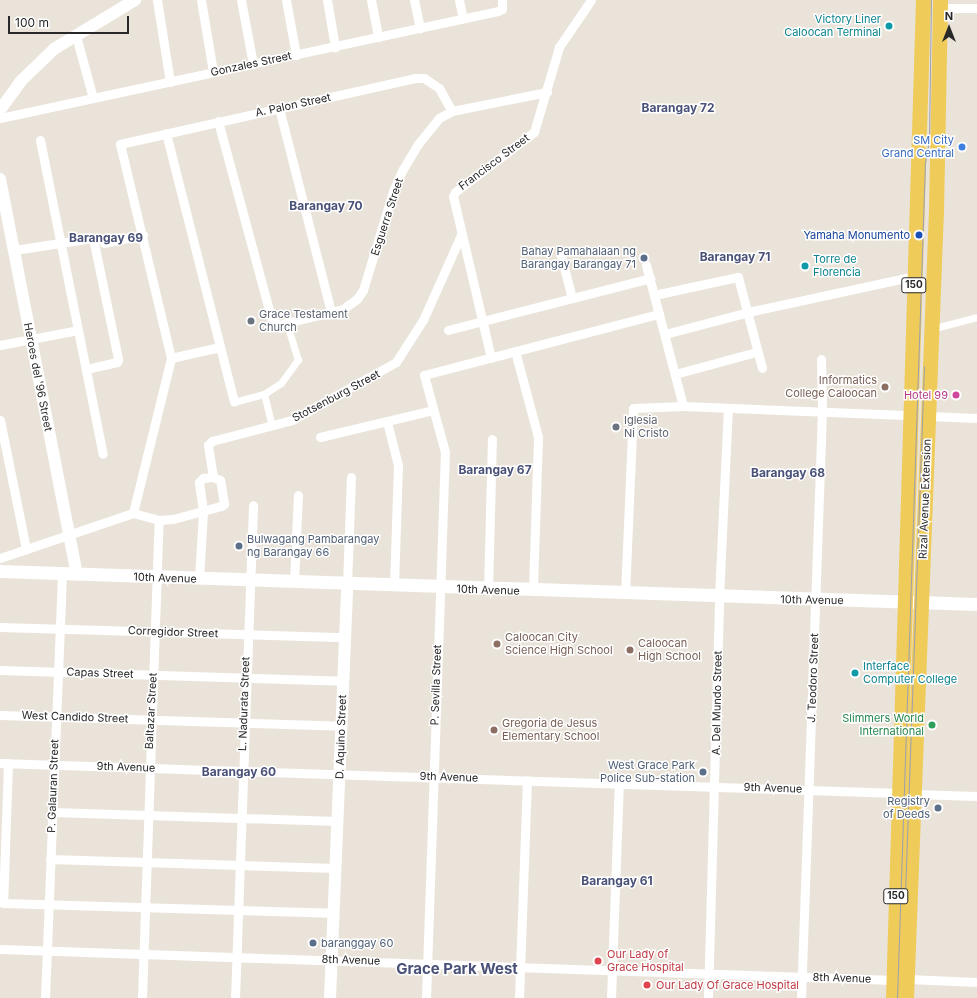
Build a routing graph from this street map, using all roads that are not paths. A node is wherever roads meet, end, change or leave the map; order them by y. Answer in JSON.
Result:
{"nodes":[{"id":1,"x":136,"y":0,"type":"edge"},
{"id":2,"x":157,"y":0,"type":"edge"},
{"id":3,"x":201,"y":0,"type":"edge"},
{"id":4,"x":241,"y":0,"type":"edge"},
{"id":5,"x":286,"y":0,"type":"edge"},
{"id":6,"x":327,"y":0,"type":"edge"},
{"id":7,"x":371,"y":0,"type":"edge"},
{"id":8,"x":414,"y":0,"type":"edge"},
{"id":9,"x":459,"y":0,"type":"edge"},
{"id":10,"x":592,"y":0,"type":"edge"},
{"id":11,"x":923,"y":0,"type":"edge"},
{"id":12,"x":940,"y":4,"type":"edge"},
{"id":13,"x":502,"y":5,"type":"edge"},
{"id":14,"x":977,"y":8,"type":"edge"},
{"id":15,"x":463,"y":19,"type":"junction"},
{"id":16,"x":420,"y":28,"type":"junction"},
{"id":17,"x":76,"y":36,"type":"junction"},
{"id":18,"x":378,"y":37,"type":"junction"},
{"id":19,"x":335,"y":46,"type":"junction"},
{"id":20,"x":296,"y":55,"type":"junction"},
{"id":21,"x":253,"y":64,"type":"junction"},
{"id":22,"x":213,"y":72,"type":"junction"},
{"id":23,"x":170,"y":82,"type":"junction"},
{"id":24,"x":547,"y":92,"type":"junction"},
{"id":25,"x":93,"y":98,"type":"junction"},
{"id":26,"x":278,"y":108,"type":"junction"},
{"id":27,"x":0,"y":110,"type":"edge"},
{"id":28,"x":452,"y":111,"type":"junction"},
{"id":29,"x":0,"y":118,"type":"edge"},
{"id":30,"x":218,"y":121,"type":"junction"},
{"id":31,"x":166,"y":133,"type":"junction"},
{"id":32,"x":40,"y":140,"type":"dead end"},
{"id":33,"x":0,"y":179,"type":"edge"},
{"id":34,"x":143,"y":235,"type":"junction"},
{"id":35,"x":461,"y":235,"type":"junction"},
{"id":36,"x":60,"y":243,"type":"junction"},
{"id":37,"x":104,"y":243,"type":"dead end"},
{"id":38,"x":14,"y":250,"type":"junction"},
{"id":39,"x":561,"y":256,"type":"dead end"},
{"id":40,"x":646,"y":265,"type":"dead end"},
{"id":41,"x":915,"y":276,"type":"junction"},
{"id":42,"x":650,"y":278,"type":"junction"},
{"id":43,"x":654,"y":296,"type":"junction"},
{"id":44,"x":572,"y":298,"type":"junction"},
{"id":45,"x":330,"y":312,"type":"junction"},
{"id":46,"x":748,"y":312,"type":"junction"},
{"id":47,"x":659,"y":314,"type":"junction"},
{"id":48,"x":977,"y":317,"type":"edge"},
{"id":49,"x":482,"y":321,"type":"junction"},
{"id":50,"x":286,"y":324,"type":"junction"},
{"id":51,"x":931,"y":329,"type":"junction"},
{"id":52,"x":78,"y":330,"type":"junction"},
{"id":53,"x":448,"y":330,"type":"dead end"},
{"id":54,"x":665,"y":334,"type":"junction"},
{"id":55,"x":31,"y":339,"type":"junction"},
{"id":56,"x":0,"y":345,"type":"edge"},
{"id":57,"x":220,"y":347,"type":"junction"},
{"id":58,"x":515,"y":351,"type":"junction"},
{"id":59,"x":756,"y":352,"type":"junction"},
{"id":60,"x":171,"y":354,"type":"junction"},
{"id":61,"x":491,"y":358,"type":"junction"},
{"id":62,"x":821,"y":359,"type":"dead end"},
{"id":63,"x":762,"y":368,"type":"dead end"},
{"id":64,"x":86,"y":369,"type":"junction"},
{"id":65,"x":675,"y":374,"type":"junction"},
{"id":66,"x":264,"y":394,"type":"junction"},
{"id":67,"x":234,"y":402,"type":"joint"},
{"id":68,"x":682,"y":406,"type":"junction"},
{"id":69,"x":728,"y":408,"type":"junction"},
{"id":70,"x":433,"y":410,"type":"junction"},
{"id":71,"x":822,"y":410,"type":"junction"},
{"id":72,"x":911,"y":415,"type":"junction"},
{"id":73,"x":928,"y":416,"type":"junction"},
{"id":74,"x":977,"y":418,"type":"edge"},
{"id":75,"x":0,"y":420,"type":"edge"},
{"id":76,"x":387,"y":422,"type":"junction"},
{"id":77,"x":272,"y":425,"type":"junction"},
{"id":78,"x":320,"y":437,"type":"dead end"},
{"id":79,"x":492,"y":439,"type":"dead end"},
{"id":80,"x":103,"y":454,"type":"dead end"},
{"id":81,"x":213,"y":476,"type":"junction"},
{"id":82,"x":351,"y":477,"type":"dead end"},
{"id":83,"x":298,"y":495,"type":"dead end"},
{"id":84,"x":253,"y":505,"type":"dead end"},
{"id":85,"x":203,"y":511,"type":"junction"},
{"id":86,"x":133,"y":513,"type":"junction"},
{"id":87,"x":159,"y":520,"type":"junction"},
{"id":88,"x":69,"y":535,"type":"junction"},
{"id":89,"x":26,"y":550,"type":"junction"},
{"id":90,"x":0,"y":558,"type":"edge"},
{"id":91,"x":0,"y":572,"type":"edge"},
{"id":92,"x":62,"y":574,"type":"junction"},
{"id":93,"x":77,"y":575,"type":"junction"},
{"id":94,"x":157,"y":578,"type":"junction"},
{"id":95,"x":199,"y":579,"type":"junction"},
{"id":96,"x":248,"y":581,"type":"junction"},
{"id":97,"x":294,"y":582,"type":"junction"},
{"id":98,"x":347,"y":585,"type":"junction"},
{"id":99,"x":394,"y":586,"type":"junction"},
{"id":100,"x":438,"y":588,"type":"junction"},
{"id":101,"x":488,"y":590,"type":"junction"},
{"id":102,"x":533,"y":591,"type":"junction"},
{"id":103,"x":625,"y":594,"type":"junction"},
{"id":104,"x":719,"y":597,"type":"junction"},
{"id":105,"x":816,"y":601,"type":"junction"},
{"id":106,"x":905,"y":602,"type":"junction"},
{"id":107,"x":922,"y":603,"type":"junction"},
{"id":108,"x":977,"y":604,"type":"edge"},
{"id":109,"x":0,"y":627,"type":"edge"},
{"id":110,"x":60,"y":629,"type":"junction"},
{"id":111,"x":155,"y":631,"type":"junction"},
{"id":112,"x":247,"y":634,"type":"junction"},
{"id":113,"x":345,"y":636,"type":"junction"},
{"id":114,"x":0,"y":670,"type":"edge"},
{"id":115,"x":58,"y":672,"type":"junction"},
{"id":116,"x":153,"y":675,"type":"junction"},
{"id":117,"x":245,"y":678,"type":"junction"},
{"id":118,"x":343,"y":681,"type":"junction"},
{"id":119,"x":0,"y":715,"type":"edge"},
{"id":120,"x":56,"y":717,"type":"junction"},
{"id":121,"x":151,"y":720,"type":"junction"},
{"id":122,"x":244,"y":723,"type":"junction"},
{"id":123,"x":341,"y":726,"type":"junction"},
{"id":124,"x":4,"y":763,"type":"edge"},
{"id":125,"x":54,"y":765,"type":"junction"},
{"id":126,"x":148,"y":768,"type":"junction"},
{"id":127,"x":242,"y":771,"type":"junction"},
{"id":128,"x":339,"y":774,"type":"junction"},
{"id":129,"x":433,"y":777,"type":"junction"},
{"id":130,"x":527,"y":780,"type":"junction"},
{"id":131,"x":619,"y":783,"type":"junction"},
{"id":132,"x":715,"y":787,"type":"junction"},
{"id":133,"x":809,"y":789,"type":"junction"},
{"id":134,"x":906,"y":794,"type":"junction"},
{"id":135,"x":977,"y":796,"type":"edge"},
{"id":136,"x":52,"y":812,"type":"junction"},
{"id":137,"x":147,"y":815,"type":"junction"},
{"id":138,"x":241,"y":818,"type":"junction"},
{"id":139,"x":337,"y":822,"type":"junction"},
{"id":140,"x":50,"y":859,"type":"junction"},
{"id":141,"x":146,"y":862,"type":"junction"},
{"id":142,"x":239,"y":865,"type":"junction"},
{"id":143,"x":335,"y":868,"type":"junction"},
{"id":144,"x":49,"y":904,"type":"junction"},
{"id":145,"x":144,"y":907,"type":"junction"},
{"id":146,"x":238,"y":910,"type":"junction"},
{"id":147,"x":333,"y":913,"type":"junction"},
{"id":148,"x":0,"y":949,"type":"edge"},
{"id":149,"x":47,"y":950,"type":"junction"},
{"id":150,"x":143,"y":953,"type":"junction"},
{"id":151,"x":236,"y":956,"type":"junction"},
{"id":152,"x":331,"y":960,"type":"junction"},
{"id":153,"x":427,"y":963,"type":"junction"},
{"id":154,"x":520,"y":966,"type":"junction"},
{"id":155,"x":612,"y":970,"type":"junction"},
{"id":156,"x":709,"y":973,"type":"junction"},
{"id":157,"x":802,"y":976,"type":"junction"},
{"id":158,"x":900,"y":979,"type":"junction"},
{"id":159,"x":977,"y":982,"type":"edge"},
{"id":160,"x":45,"y":998,"type":"edge"},
{"id":161,"x":142,"y":998,"type":"edge"},
{"id":162,"x":235,"y":998,"type":"edge"},
{"id":163,"x":330,"y":998,"type":"edge"},
{"id":164,"x":426,"y":998,"type":"edge"},
{"id":165,"x":519,"y":998,"type":"edge"},
{"id":166,"x":611,"y":998,"type":"edge"},
{"id":167,"x":708,"y":998,"type":"edge"},
{"id":168,"x":801,"y":998,"type":"edge"},
{"id":169,"x":893,"y":998,"type":"edge"},
{"id":170,"x":906,"y":998,"type":"edge"}],
"edges":[{"from":1,"to":17,"type":"street"},
{"from":2,"to":23,"type":"street"},
{"from":3,"to":22,"type":"street"},
{"from":4,"to":21,"type":"street"},
{"from":5,"to":20,"type":"street"},
{"from":6,"to":19,"type":"street"},
{"from":7,"to":18,"type":"street"},
{"from":8,"to":16,"type":"street"},
{"from":9,"to":15,"type":"street"},
{"from":10,"to":24,"type":"street","name":"Francisco Street"},
{"from":11,"to":41,"type":"main road","name":"Rizal Avenue Extension","number":"150"},
{"from":12,"to":14,"type":"street"},
{"from":12,"to":51,"type":"main road","name":"Rizal Avenue Extension","number":"150"},
{"from":13,"to":15,"type":"street","name":"Gonzales Street"},
{"from":15,"to":16,"type":"street","name":"Gonzales Street"},
{"from":16,"to":18,"type":"street","name":"Gonzales Street"},
{"from":17,"to":25,"type":"street"},
{"from":17,"to":27,"type":"street"},
{"from":18,"to":19,"type":"street","name":"Gonzales Street"},
{"from":19,"to":20,"type":"street","name":"Gonzales Street"},
{"from":20,"to":21,"type":"street","name":"Gonzales Street"},
{"from":21,"to":22,"type":"street","name":"Gonzales Street"},
{"from":22,"to":23,"type":"street","name":"Gonzales Street"},
{"from":23,"to":25,"type":"street","name":"Gonzales Street"},
{"from":24,"to":28,"type":"street","name":"Esguerra Street"},
{"from":24,"to":35,"type":"street","name":"Francisco Street"},
{"from":25,"to":29,"type":"street","name":"Gonzales Street"},
{"from":26,"to":28,"type":"street","name":"A. Palon Street"},
{"from":26,"to":30,"type":"street","name":"A. Palon Street"},
{"from":26,"to":45,"type":"street"},
{"from":28,"to":45,"type":"street","name":"Esguerra Street"},
{"from":30,"to":31,"type":"street","name":"A. Palon Street"},
{"from":30,"to":50,"type":"street","name":"Esguerra Street"},
{"from":31,"to":34,"type":"street","name":"A. Palon Street"},
{"from":31,"to":57,"type":"street"},
{"from":32,"to":36,"type":"street"},
{"from":33,"to":38,"type":"street","name":"Heroes del '96 Street"},
{"from":34,"to":37,"type":"street"},
{"from":34,"to":60,"type":"street"},
{"from":35,"to":49,"type":"street","name":"Francisco Street"},
{"from":35,"to":77,"type":"street","name":"Stotsenburg Street"},
{"from":36,"to":38,"type":"street"},
{"from":36,"to":52,"type":"street"},
{"from":36,"to":64,"type":"street"},
{"from":38,"to":55,"type":"street","name":"Heroes del '96 Street"},
{"from":39,"to":44,"type":"street"},
{"from":40,"to":42,"type":"street"},
{"from":41,"to":46,"type":"street"},
{"from":41,"to":72,"type":"main road","name":"Rizal Avenue Extension","number":"150"},
{"from":42,"to":43,"type":"street"},
{"from":42,"to":44,"type":"street"},
{"from":43,"to":46,"type":"street"},
{"from":43,"to":47,"type":"street"},
{"from":44,"to":49,"type":"street"},
{"from":45,"to":50,"type":"street","name":"Esguerra Street"},
{"from":46,"to":54,"type":"street"},
{"from":46,"to":59,"type":"street"},
{"from":47,"to":54,"type":"street"},
{"from":47,"to":58,"type":"street"},
{"from":48,"to":51,"type":"street"},
{"from":49,"to":53,"type":"street"},
{"from":49,"to":61,"type":"street","name":"Francisco Street"},
{"from":50,"to":66,"type":"street"},
{"from":51,"to":73,"type":"main road","name":"Rizal Avenue Extension","number":"150"},
{"from":52,"to":55,"type":"street"},
{"from":52,"to":64,"type":"street"},
{"from":54,"to":65,"type":"street"},
{"from":55,"to":56,"type":"street"},
{"from":55,"to":88,"type":"street","name":"Heroes del '96 Street"},
{"from":57,"to":60,"type":"street"},
{"from":57,"to":67,"type":"street"},
{"from":58,"to":61,"type":"street"},
{"from":58,"to":102,"type":"street"},
{"from":59,"to":63,"type":"street"},
{"from":59,"to":65,"type":"street"},
{"from":60,"to":86,"type":"street"},
{"from":61,"to":70,"type":"street","name":"P. Sevilla Street"},
{"from":62,"to":71,"type":"street","name":"J. Teodoro Street"},
{"from":64,"to":80,"type":"street"},
{"from":65,"to":68,"type":"street"},
{"from":66,"to":67,"type":"street"},
{"from":66,"to":77,"type":"street"},
{"from":68,"to":69,"type":"street"},
{"from":68,"to":103,"type":"street"},
{"from":69,"to":71,"type":"street"},
{"from":69,"to":104,"type":"street","name":"A. Del Mundo Street"},
{"from":70,"to":76,"type":"street"},
{"from":70,"to":100,"type":"street","name":"P. Sevilla Street"},
{"from":71,"to":72,"type":"street"},
{"from":71,"to":105,"type":"street","name":"J. Teodoro Street"},
{"from":72,"to":106,"type":"main road","name":"Rizal Avenue Extension","number":"150"},
{"from":73,"to":74,"type":"street"},
{"from":73,"to":107,"type":"main road","name":"Rizal Avenue Extension","number":"150"},
{"from":75,"to":89,"type":"street"},
{"from":76,"to":78,"type":"street"},
{"from":76,"to":99,"type":"street"},
{"from":77,"to":81,"type":"street","name":"Stotsenburg Street"},
{"from":79,"to":101,"type":"street"},
{"from":81,"to":85,"type":"street"},
{"from":81,"to":85,"type":"street"},
{"from":82,"to":98,"type":"street","name":"D. Aquino Street"},
{"from":83,"to":97,"type":"street"},
{"from":84,"to":96,"type":"street","name":"L. Nadurata Street"},
{"from":85,"to":87,"type":"street"},
{"from":85,"to":95,"type":"street"},
{"from":86,"to":87,"type":"street"},
{"from":86,"to":88,"type":"street"},
{"from":87,"to":94,"type":"street","name":"Baltazar Street"},
{"from":88,"to":89,"type":"street"},
{"from":88,"to":93,"type":"street","name":"Heroes del '96 Street"},
{"from":89,"to":90,"type":"street"},
{"from":91,"to":92,"type":"main road","name":"10th Avenue"},
{"from":92,"to":93,"type":"main road","name":"10th Avenue"},
{"from":92,"to":110,"type":"street","name":"P. Galauran Street"},
{"from":93,"to":94,"type":"main road","name":"10th Avenue"},
{"from":94,"to":95,"type":"main road","name":"10th Avenue"},
{"from":94,"to":111,"type":"street","name":"Baltazar Street"},
{"from":95,"to":96,"type":"main road","name":"10th Avenue"},
{"from":96,"to":97,"type":"main road","name":"10th Avenue"},
{"from":96,"to":112,"type":"street","name":"L. Nadurata Street"},
{"from":97,"to":98,"type":"main road","name":"10th Avenue"},
{"from":98,"to":99,"type":"main road","name":"10th Avenue"},
{"from":98,"to":113,"type":"street","name":"D. Aquino Street"},
{"from":99,"to":100,"type":"main road","name":"10th Avenue"},
{"from":100,"to":101,"type":"main road","name":"10th Avenue"},
{"from":100,"to":129,"type":"street","name":"P. Sevilla Street"},
{"from":101,"to":102,"type":"main road","name":"10th Avenue"},
{"from":102,"to":103,"type":"main road","name":"10th Avenue"},
{"from":103,"to":104,"type":"main road","name":"10th Avenue"},
{"from":104,"to":105,"type":"main road","name":"10th Avenue"},
{"from":104,"to":132,"type":"street","name":"A. Del Mundo Street"},
{"from":105,"to":106,"type":"main road","name":"10th Avenue"},
{"from":105,"to":133,"type":"street","name":"J. Teodoro Street"},
{"from":106,"to":107,"type":"main road","name":"10th Avenue"},
{"from":106,"to":134,"type":"main road","name":"Rizal Avenue Extension","number":"150"},
{"from":107,"to":108,"type":"main road","name":"10th Avenue"},
{"from":107,"to":134,"type":"main road","name":"Rizal Avenue Extension","number":"150"},
{"from":109,"to":110,"type":"street","name":"Corregidor Street"},
{"from":110,"to":111,"type":"street","name":"Corregidor Street"},
{"from":110,"to":115,"type":"street","name":"P. Galauran Street"},
{"from":111,"to":112,"type":"street","name":"Corregidor Street"},
{"from":111,"to":116,"type":"street","name":"Baltazar Street"},
{"from":112,"to":113,"type":"street","name":"Corregidor Street"},
{"from":112,"to":117,"type":"street","name":"L. Nadurata Street"},
{"from":113,"to":118,"type":"street","name":"D. Aquino Street"},
{"from":114,"to":115,"type":"street","name":"Capas Street"},
{"from":115,"to":116,"type":"street","name":"Capas Street"},
{"from":115,"to":120,"type":"street","name":"P. Galauran Street"},
{"from":116,"to":117,"type":"street","name":"Capas Street"},
{"from":116,"to":121,"type":"street","name":"Baltazar Street"},
{"from":117,"to":118,"type":"street","name":"Capas Street"},
{"from":117,"to":122,"type":"street","name":"L. Nadurata Street"},
{"from":118,"to":123,"type":"street","name":"D. Aquino Street"},
{"from":119,"to":120,"type":"street","name":"West Candido Street"},
{"from":120,"to":121,"type":"street","name":"West Candido Street"},
{"from":120,"to":125,"type":"street","name":"P. Galauran Street"},
{"from":121,"to":122,"type":"street","name":"West Candido Street"},
{"from":121,"to":126,"type":"street","name":"Baltazar Street"},
{"from":122,"to":123,"type":"street","name":"West Candido Street"},
{"from":122,"to":127,"type":"street","name":"L. Nadurata Street"},
{"from":123,"to":128,"type":"street","name":"D. Aquino Street"},
{"from":124,"to":125,"type":"street","name":"9th Avenue"},
{"from":124,"to":144,"type":"street"},
{"from":125,"to":126,"type":"street","name":"9th Avenue"},
{"from":125,"to":136,"type":"street","name":"P. Galauran Street"},
{"from":126,"to":127,"type":"street","name":"9th Avenue"},
{"from":126,"to":137,"type":"street","name":"Baltazar Street"},
{"from":127,"to":128,"type":"street","name":"9th Avenue"},
{"from":127,"to":138,"type":"street","name":"L. Nadurata Street"},
{"from":128,"to":129,"type":"street","name":"9th Avenue"},
{"from":128,"to":139,"type":"street","name":"D. Aquino Street"},
{"from":129,"to":130,"type":"street","name":"9th Avenue"},
{"from":129,"to":153,"type":"street","name":"P. Sevilla Street"},
{"from":130,"to":131,"type":"street","name":"9th Avenue"},
{"from":130,"to":154,"type":"street"},
{"from":131,"to":132,"type":"street","name":"9th Avenue"},
{"from":131,"to":155,"type":"street"},
{"from":132,"to":133,"type":"street","name":"9th Avenue"},
{"from":132,"to":156,"type":"street","name":"A. Del Mundo Street"},
{"from":133,"to":134,"type":"street","name":"9th Avenue"},
{"from":133,"to":157,"type":"street","name":"J. Teodoro Street"},
{"from":134,"to":135,"type":"street","name":"9th Avenue"},
{"from":134,"to":158,"type":"main road","name":"Rizal Avenue Extension","number":"150"},
{"from":136,"to":137,"type":"street"},
{"from":136,"to":140,"type":"street","name":"P. Galauran Street"},
{"from":137,"to":138,"type":"street"},
{"from":137,"to":141,"type":"street","name":"Baltazar Street"},
{"from":138,"to":139,"type":"street"},
{"from":138,"to":142,"type":"street","name":"L. Nadurata Street"},
{"from":139,"to":143,"type":"street","name":"D. Aquino Street"},
{"from":140,"to":141,"type":"street"},
{"from":140,"to":144,"type":"street","name":"P. Galauran Street"},
{"from":141,"to":142,"type":"street"},
{"from":141,"to":145,"type":"street","name":"Baltazar Street"},
{"from":142,"to":143,"type":"street"},
{"from":142,"to":146,"type":"street","name":"L. Nadurata Street"},
{"from":143,"to":147,"type":"street","name":"D. Aquino Street"},
{"from":144,"to":145,"type":"street"},
{"from":144,"to":149,"type":"street","name":"P. Galauran Street"},
{"from":145,"to":146,"type":"street"},
{"from":145,"to":150,"type":"street","name":"Baltazar Street"},
{"from":146,"to":147,"type":"street"},
{"from":146,"to":151,"type":"street","name":"L. Nadurata Street"},
{"from":147,"to":152,"type":"street","name":"D. Aquino Street"},
{"from":148,"to":149,"type":"street","name":"8th Avenue"},
{"from":149,"to":150,"type":"street","name":"8th Avenue"},
{"from":149,"to":160,"type":"street","name":"P. Galauran Street"},
{"from":150,"to":151,"type":"street","name":"8th Avenue"},
{"from":150,"to":161,"type":"street","name":"Baltazar Street"},
{"from":151,"to":152,"type":"street","name":"8th Avenue"},
{"from":151,"to":162,"type":"street","name":"L. Nadurata Street"},
{"from":152,"to":153,"type":"street","name":"8th Avenue"},
{"from":152,"to":163,"type":"street","name":"D. Aquino Street"},
{"from":153,"to":154,"type":"street","name":"8th Avenue"},
{"from":153,"to":164,"type":"street","name":"P. Sevilla Street"},
{"from":154,"to":155,"type":"street","name":"8th Avenue"},
{"from":154,"to":165,"type":"street"},
{"from":155,"to":156,"type":"street","name":"8th Avenue"},
{"from":155,"to":166,"type":"street"},
{"from":156,"to":157,"type":"street","name":"8th Avenue"},
{"from":156,"to":167,"type":"street","name":"A. Del Mundo Street"},
{"from":157,"to":158,"type":"street","name":"8th Avenue"},
{"from":157,"to":168,"type":"street","name":"J. Teodoro Street"},
{"from":158,"to":159,"type":"street","name":"8th Avenue"},
{"from":158,"to":169,"type":"main road","name":"Rizal Avenue Extension","number":"150"},
{"from":158,"to":170,"type":"main road","name":"Rizal Avenue Extension","number":"150"}]}
